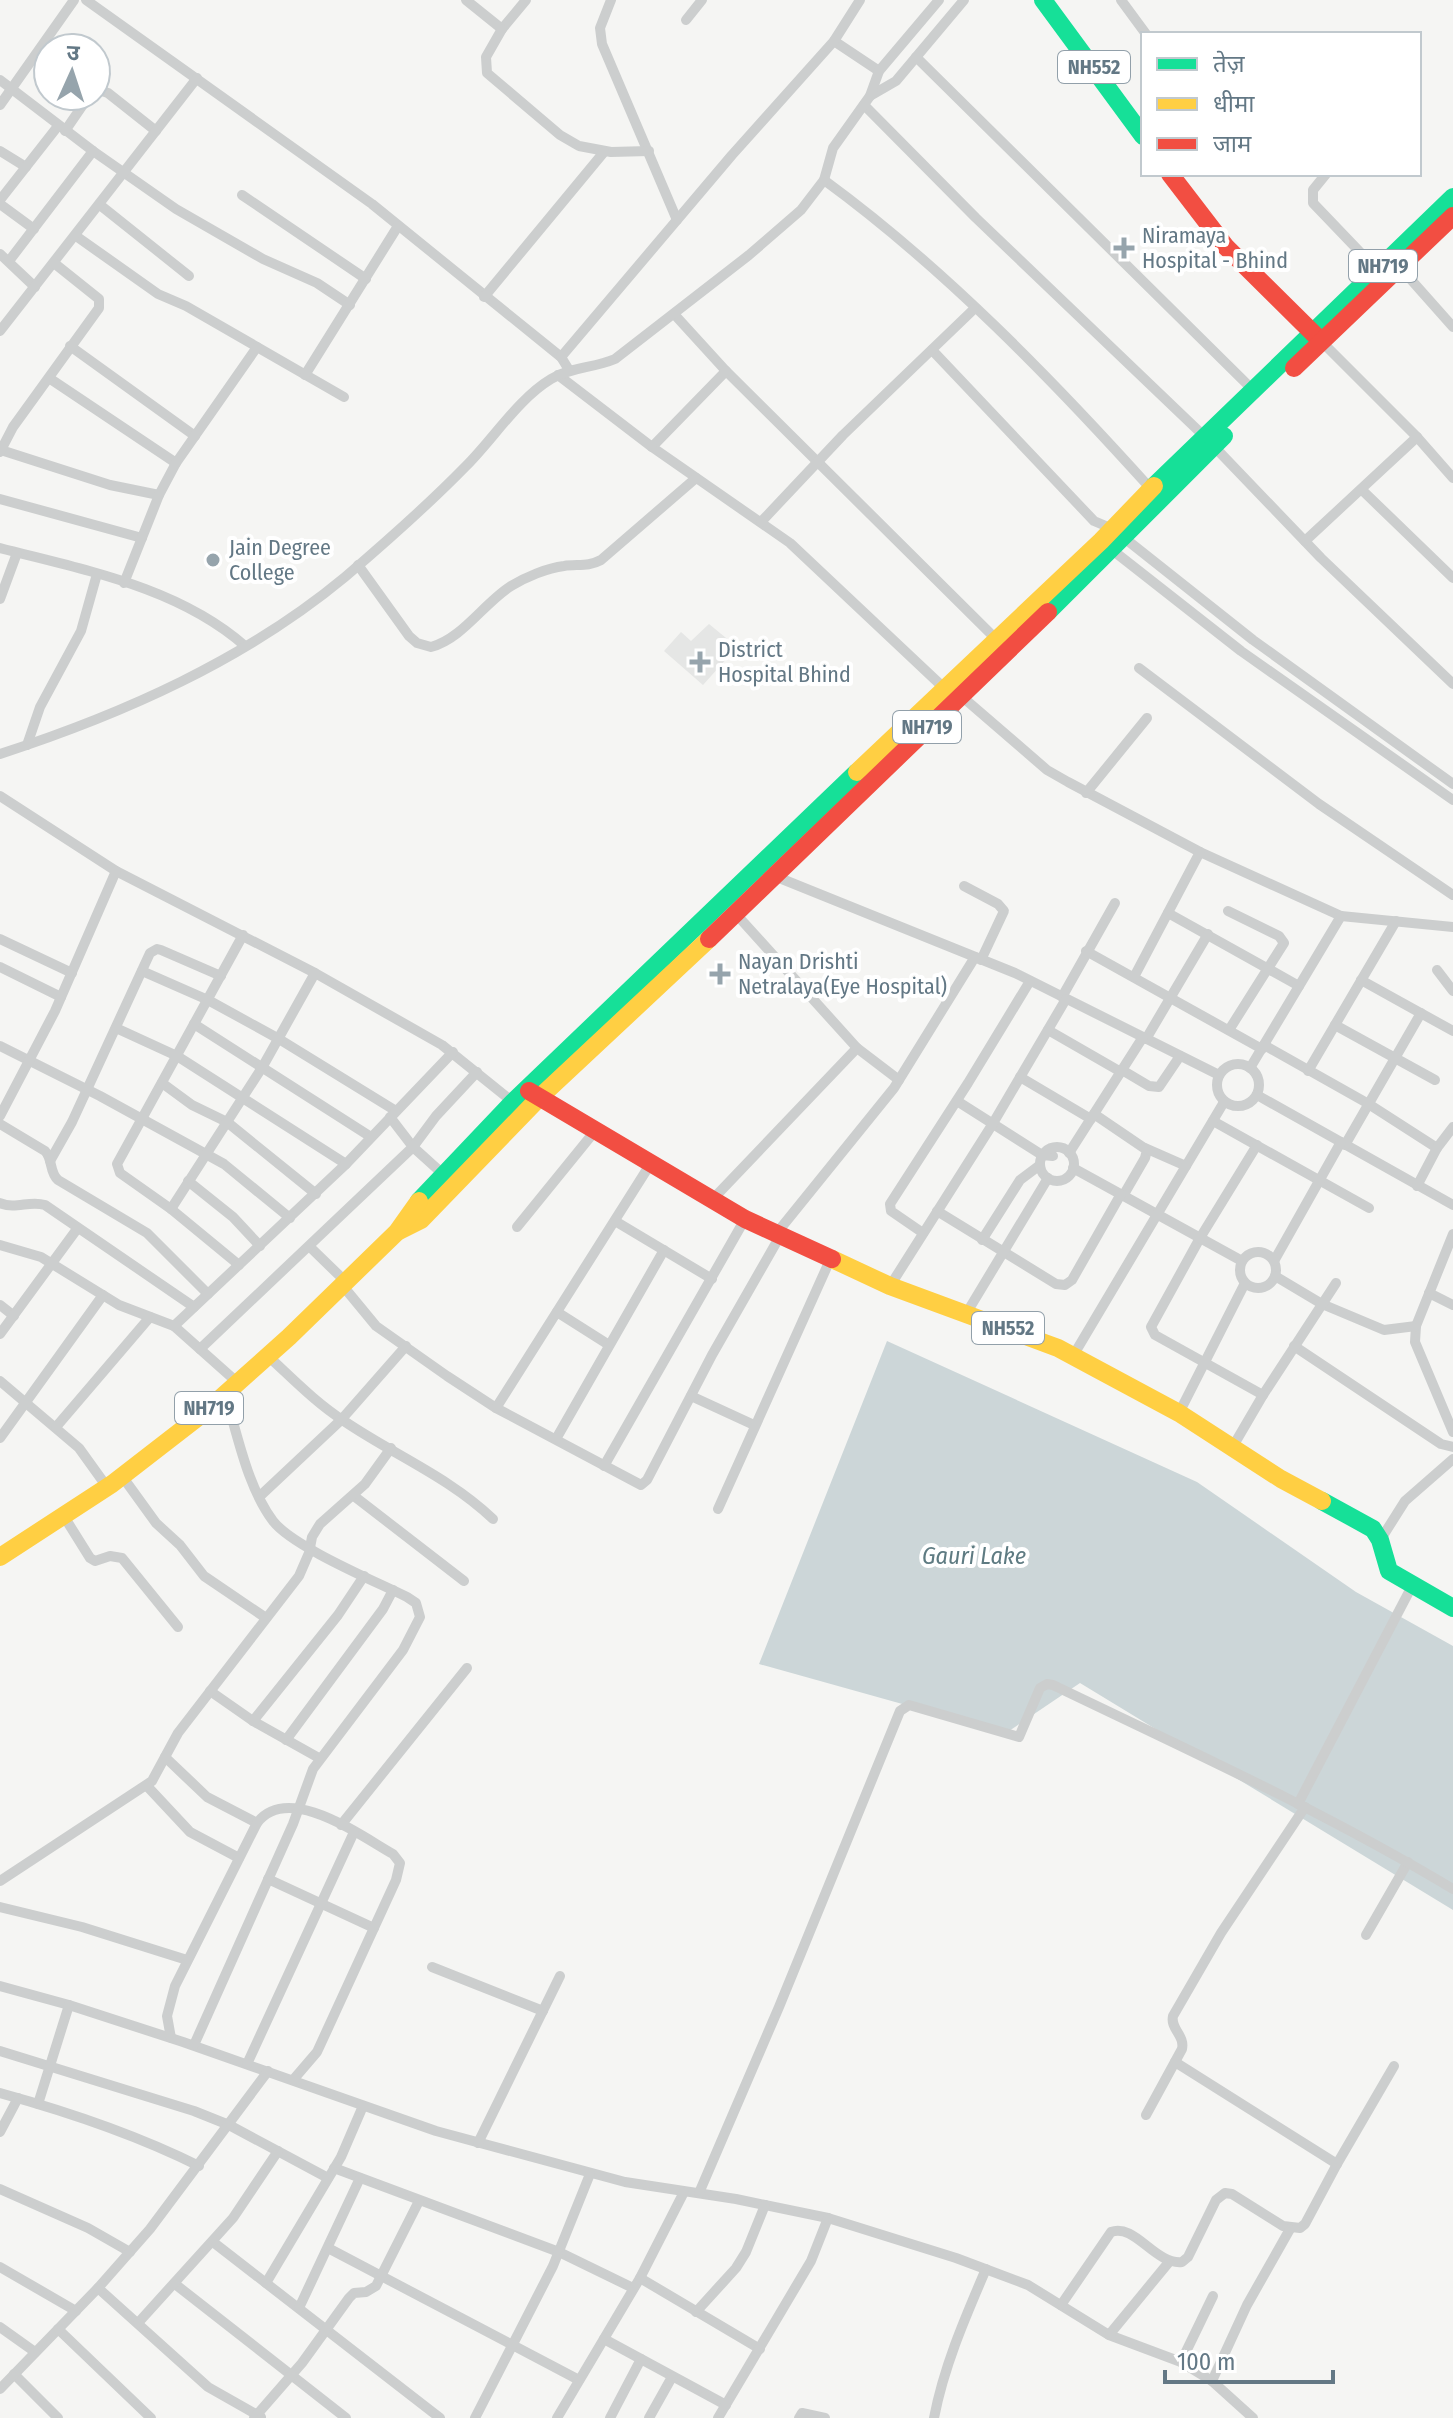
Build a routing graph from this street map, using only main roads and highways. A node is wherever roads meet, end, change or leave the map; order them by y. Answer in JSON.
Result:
{"nodes":[{"id":1,"x":1043,"y":0,"type":"edge"},
{"id":2,"x":1141,"y":133,"type":"edge"},
{"id":3,"x":1172,"y":176,"type":"edge"},
{"id":4,"x":1453,"y":197,"type":"edge"},
{"id":5,"x":1453,"y":216,"type":"edge"},
{"id":6,"x":1389,"y":269,"type":"junction"},
{"id":7,"x":1317,"y":337,"type":"junction"},
{"id":8,"x":1209,"y":442,"type":"junction"},
{"id":9,"x":1112,"y":540,"type":"junction"},
{"id":10,"x":951,"y":689,"type":"junction"},
{"id":11,"x":527,"y":1096,"type":"junction"},
{"id":12,"x":397,"y":1232,"type":"junction"},
{"id":13,"x":2,"y":1551,"type":"edge"},
{"id":14,"x":1453,"y":1608,"type":"edge"}],
"edges":[{"from":1,"to":2,"type":"highway","number":"NH552"},
{"from":3,"to":7,"type":"highway"},
{"from":4,"to":6,"type":"highway","number":"NH719"},
{"from":5,"to":6,"type":"highway","number":"NH719"},
{"from":6,"to":7,"type":"highway","number":"NH719"},
{"from":7,"to":8,"type":"highway","number":"NH719"},
{"from":7,"to":8,"type":"highway","number":"NH719"},
{"from":8,"to":9,"type":"highway","number":"NH719"},
{"from":8,"to":9,"type":"highway","number":"NH719"},
{"from":9,"to":10,"type":"highway","number":"NH719"},
{"from":9,"to":10,"type":"highway","number":"NH719"},
{"from":10,"to":11,"type":"highway","number":"NH719"},
{"from":10,"to":11,"type":"highway","number":"NH719"},
{"from":11,"to":12,"type":"highway","number":"NH719"},
{"from":11,"to":12,"type":"highway","number":"NH719"},
{"from":11,"to":14,"type":"highway","number":"NH552"},
{"from":12,"to":13,"type":"highway","number":"NH719"}]}
